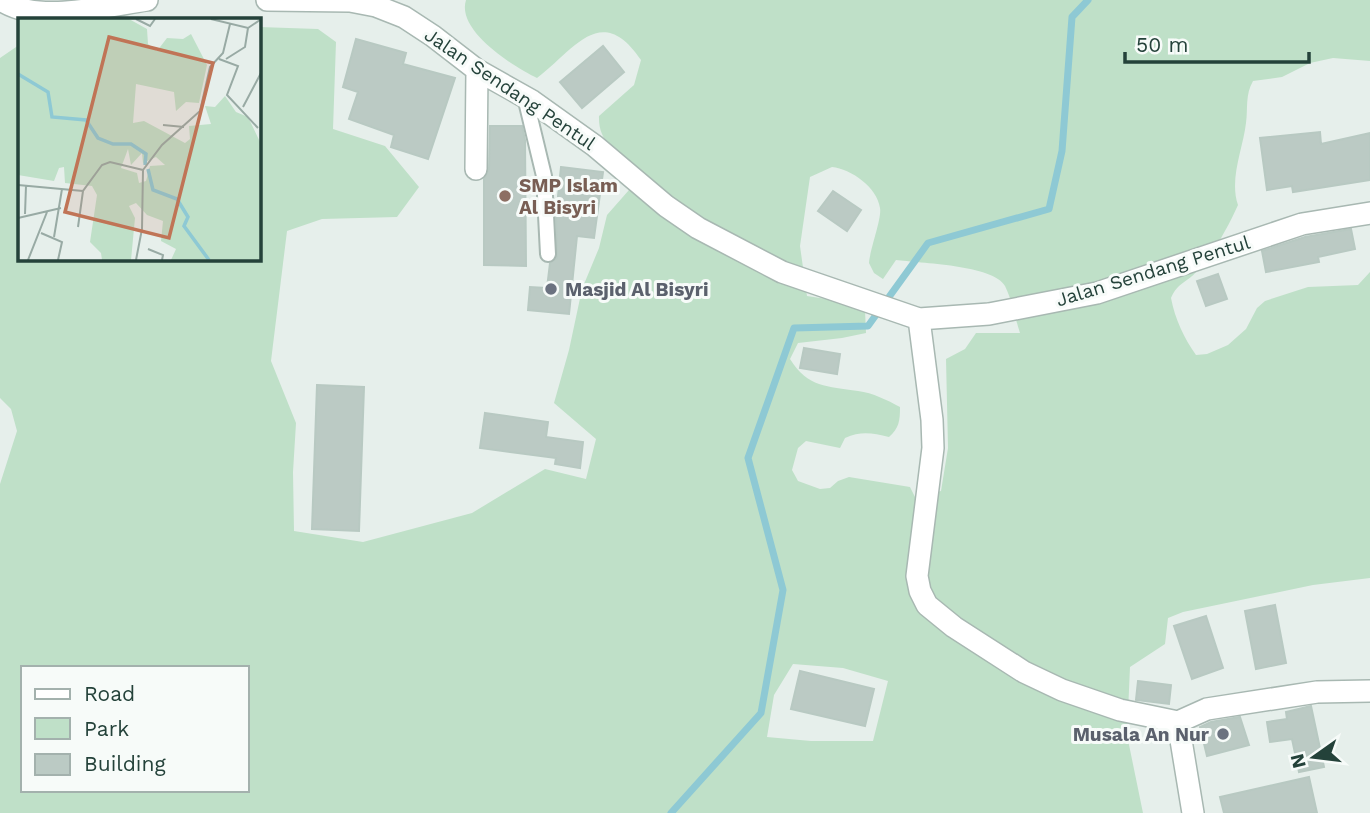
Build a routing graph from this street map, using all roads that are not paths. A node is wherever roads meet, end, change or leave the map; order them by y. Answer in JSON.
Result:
{"nodes":[{"id":1,"x":1,"y":0,"type":"edge"},
{"id":2,"x":147,"y":0,"type":"edge"},
{"id":3,"x":267,"y":0,"type":"edge"},
{"id":4,"x":477,"y":69,"type":"junction"},
{"id":5,"x":525,"y":97,"type":"junction"},
{"id":6,"x":476,"y":169,"type":"dead end"},
{"id":7,"x":1370,"y":213,"type":"edge"},
{"id":8,"x":548,"y":254,"type":"dead end"},
{"id":9,"x":919,"y":319,"type":"junction"},
{"id":10,"x":1370,"y":691,"type":"edge"},
{"id":11,"x":1178,"y":722,"type":"junction"},
{"id":12,"x":1193,"y":813,"type":"edge"}],
"edges":[{"from":1,"to":2,"type":"street"},
{"from":3,"to":4,"type":"street","name":"Jalan Sendang Pentul"},
{"from":4,"to":5,"type":"street","name":"Jalan Sendang Pentul"},
{"from":4,"to":6,"type":"street"},
{"from":5,"to":8,"type":"lane"},
{"from":5,"to":9,"type":"street","name":"Jalan Sendang Pentul"},
{"from":7,"to":9,"type":"street","name":"Jalan Sendang Pentul"},
{"from":9,"to":11,"type":"street"},
{"from":10,"to":11,"type":"street"},
{"from":11,"to":12,"type":"street"}]}
